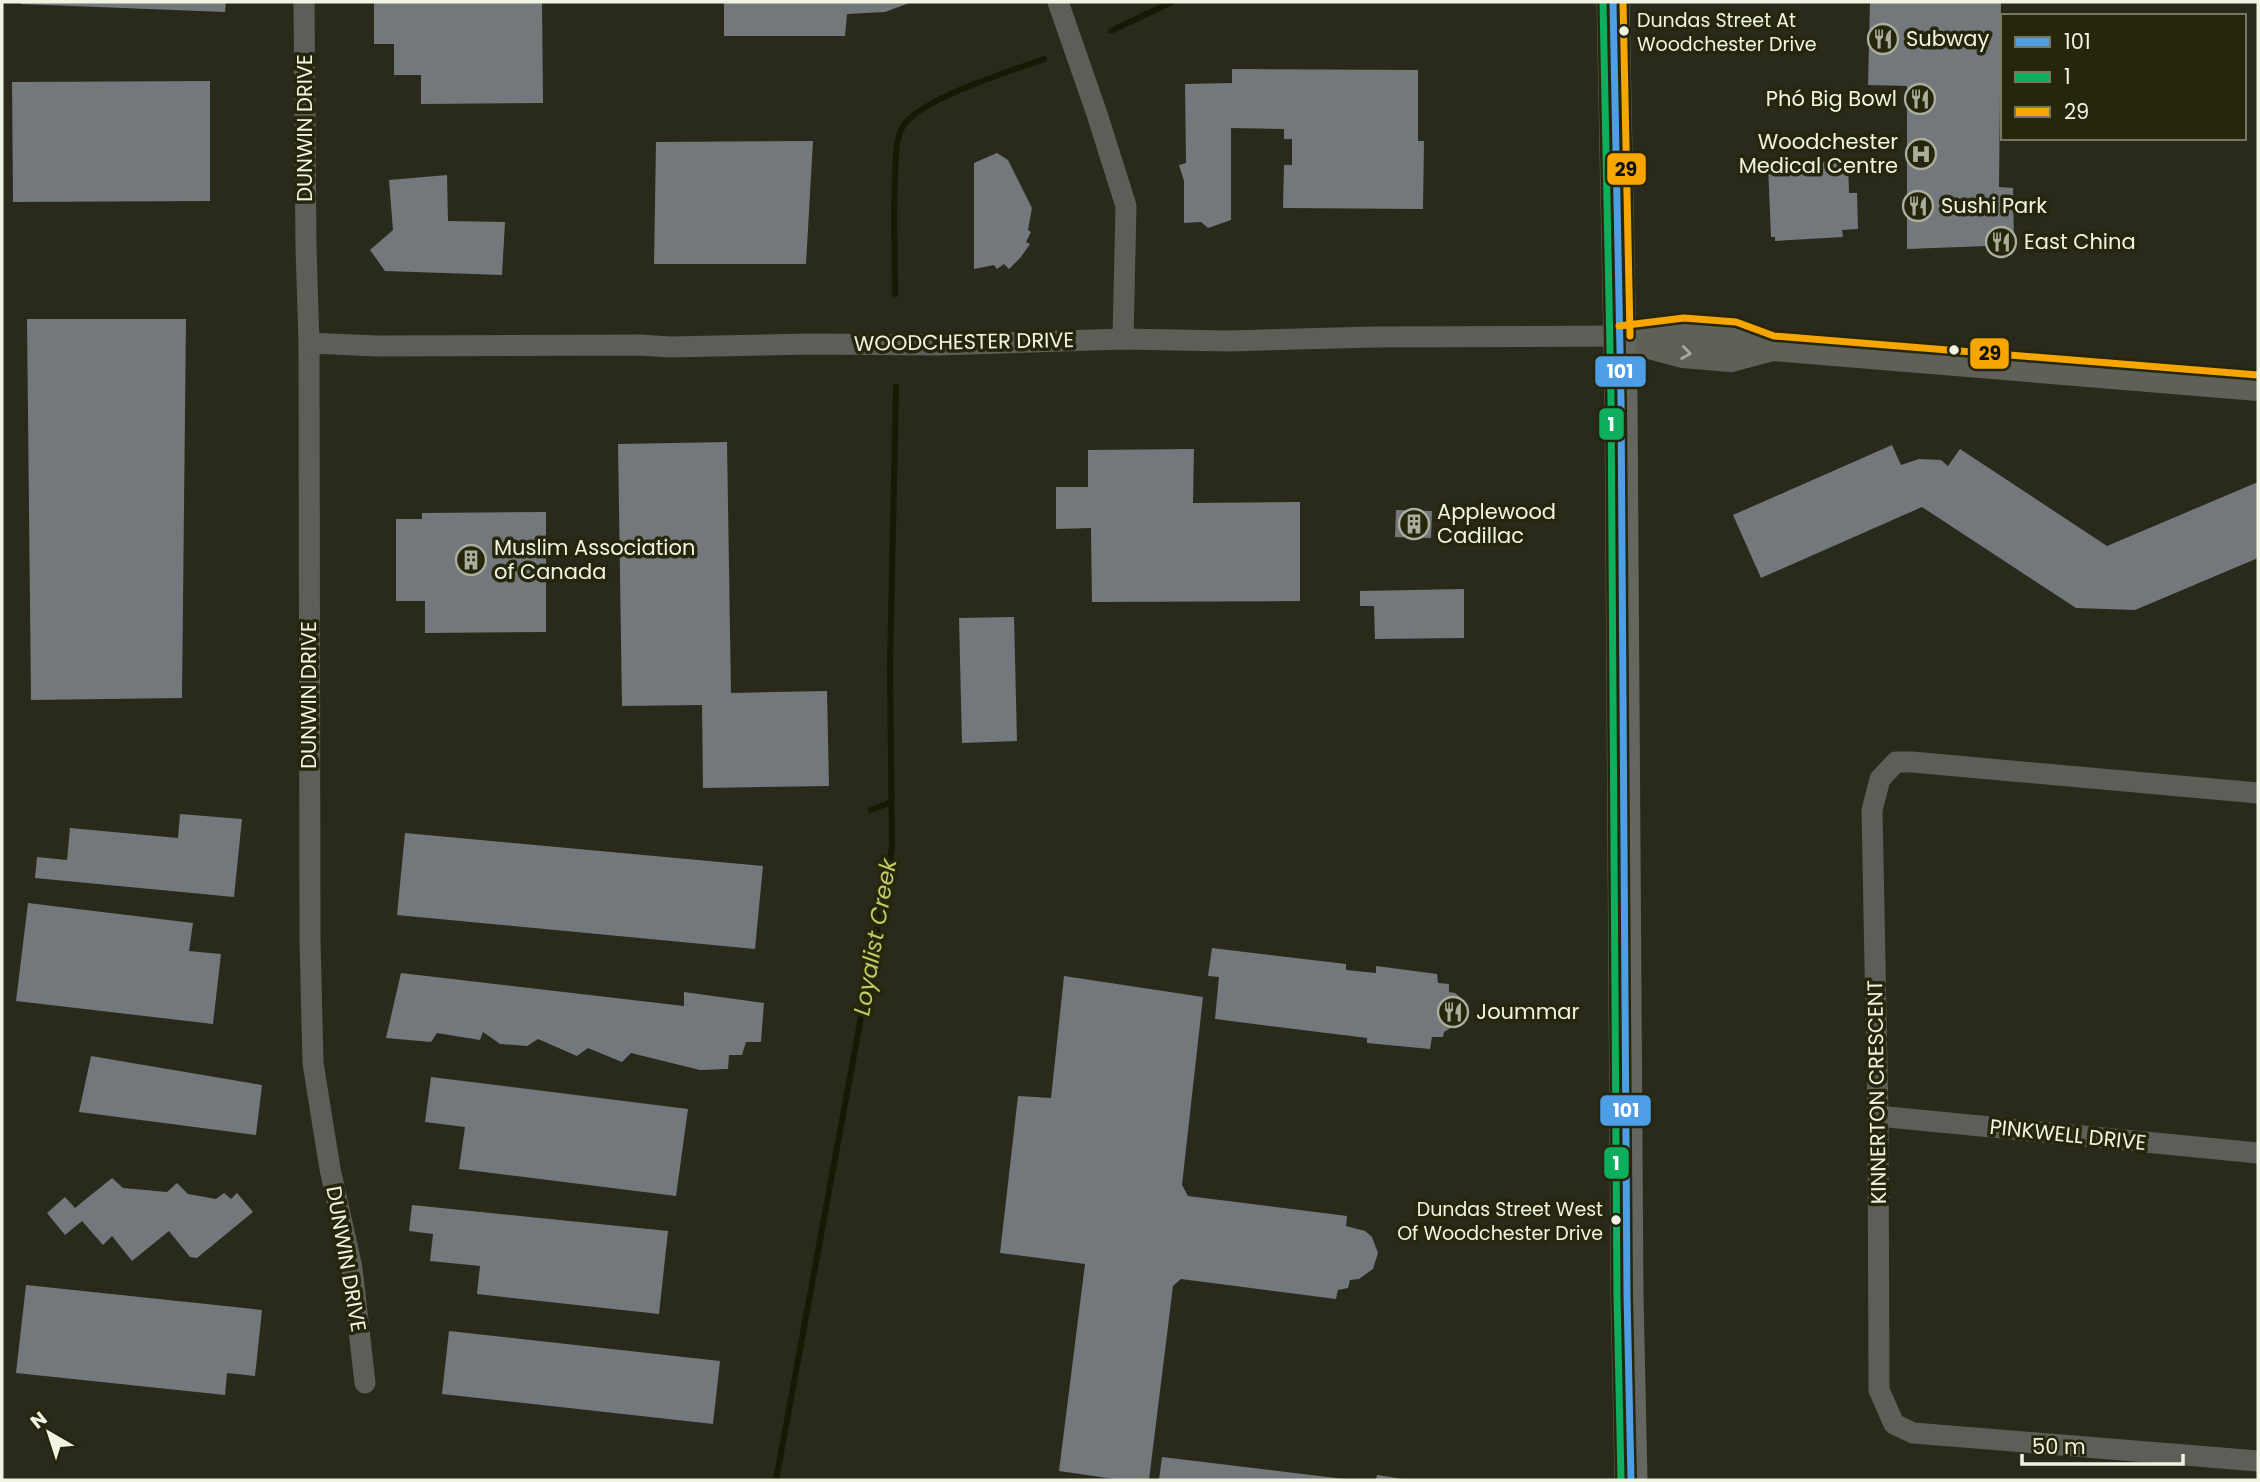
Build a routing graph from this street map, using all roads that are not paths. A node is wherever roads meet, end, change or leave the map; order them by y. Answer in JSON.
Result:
{"nodes":[{"id":1,"x":304,"y":2,"type":"edge"},
{"id":2,"x":1058,"y":2,"type":"edge"},
{"id":3,"x":1613,"y":2,"type":"edge"},
{"id":4,"x":1620,"y":336,"type":"junction"},
{"id":5,"x":1123,"y":339,"type":"junction"},
{"id":6,"x":309,"y":343,"type":"junction"},
{"id":7,"x":2258,"y":386,"type":"edge"},
{"id":8,"x":2258,"y":793,"type":"edge"},
{"id":9,"x":1878,"y":1116,"type":"junction"},
{"id":10,"x":2258,"y":1153,"type":"edge"},
{"id":11,"x":365,"y":1383,"type":"dead end"},
{"id":12,"x":2258,"y":1461,"type":"edge"},
{"id":13,"x":1631,"y":1480,"type":"edge"}],
"edges":[{"from":1,"to":6,"type":"street","name":"DUNWIN DRIVE"},
{"from":2,"to":5,"type":"street"},
{"from":3,"to":4,"type":"main road"},
{"from":4,"to":5,"type":"street","name":"WOODCHESTER DRIVE"},
{"from":4,"to":7,"type":"street","name":"WOODCHESTER DRIVE"},
{"from":4,"to":13,"type":"main road"},
{"from":5,"to":6,"type":"street","name":"WOODCHESTER DRIVE"},
{"from":6,"to":11,"type":"street","name":"DUNWIN DRIVE"},
{"from":8,"to":9,"type":"street","name":"KINNERTON CRESCENT"},
{"from":9,"to":10,"type":"street","name":"PINKWELL DRIVE"},
{"from":9,"to":12,"type":"street","name":"KINNERTON CRESCENT"}]}
